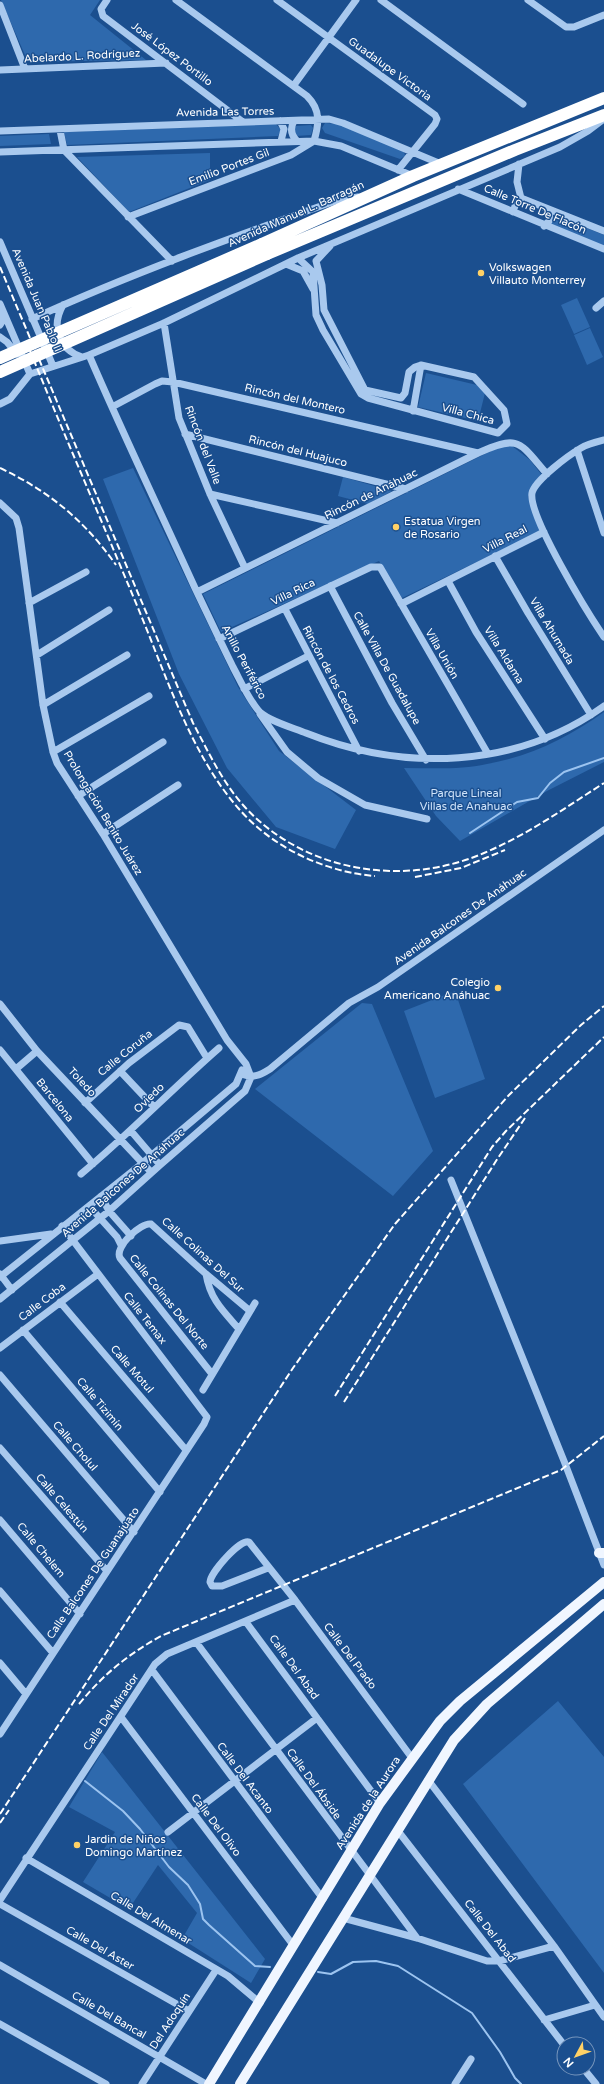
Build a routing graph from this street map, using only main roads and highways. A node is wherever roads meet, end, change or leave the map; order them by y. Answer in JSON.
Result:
{"nodes":[{"id":1,"x":604,"y":98,"type":"edge"},
{"id":2,"x":604,"y":115,"type":"edge"},
{"id":3,"x":264,"y":249,"type":"junction"},
{"id":4,"x":0,"y":358,"type":"edge"},
{"id":5,"x":0,"y":372,"type":"edge"},
{"id":6,"x":604,"y":1582,"type":"edge"},
{"id":7,"x":604,"y":1604,"type":"edge"},
{"id":8,"x":209,"y":2084,"type":"edge"},
{"id":9,"x":240,"y":2084,"type":"edge"}],
"edges":[{"from":1,"to":3,"type":"highway","name":"Avenida Manuel L. Barragán"},
{"from":2,"to":3,"type":"highway","name":"Avenida Manuel L. Barragán"},
{"from":3,"to":4,"type":"highway","name":"Avenida Manuel L. Barragán","bridge":true},
{"from":3,"to":5,"type":"highway","name":"Avenida Manuel L. Barragán","bridge":true},
{"from":6,"to":8,"type":"main road","name":"Avenida de la Aurora"},
{"from":7,"to":9,"type":"main road"}]}
